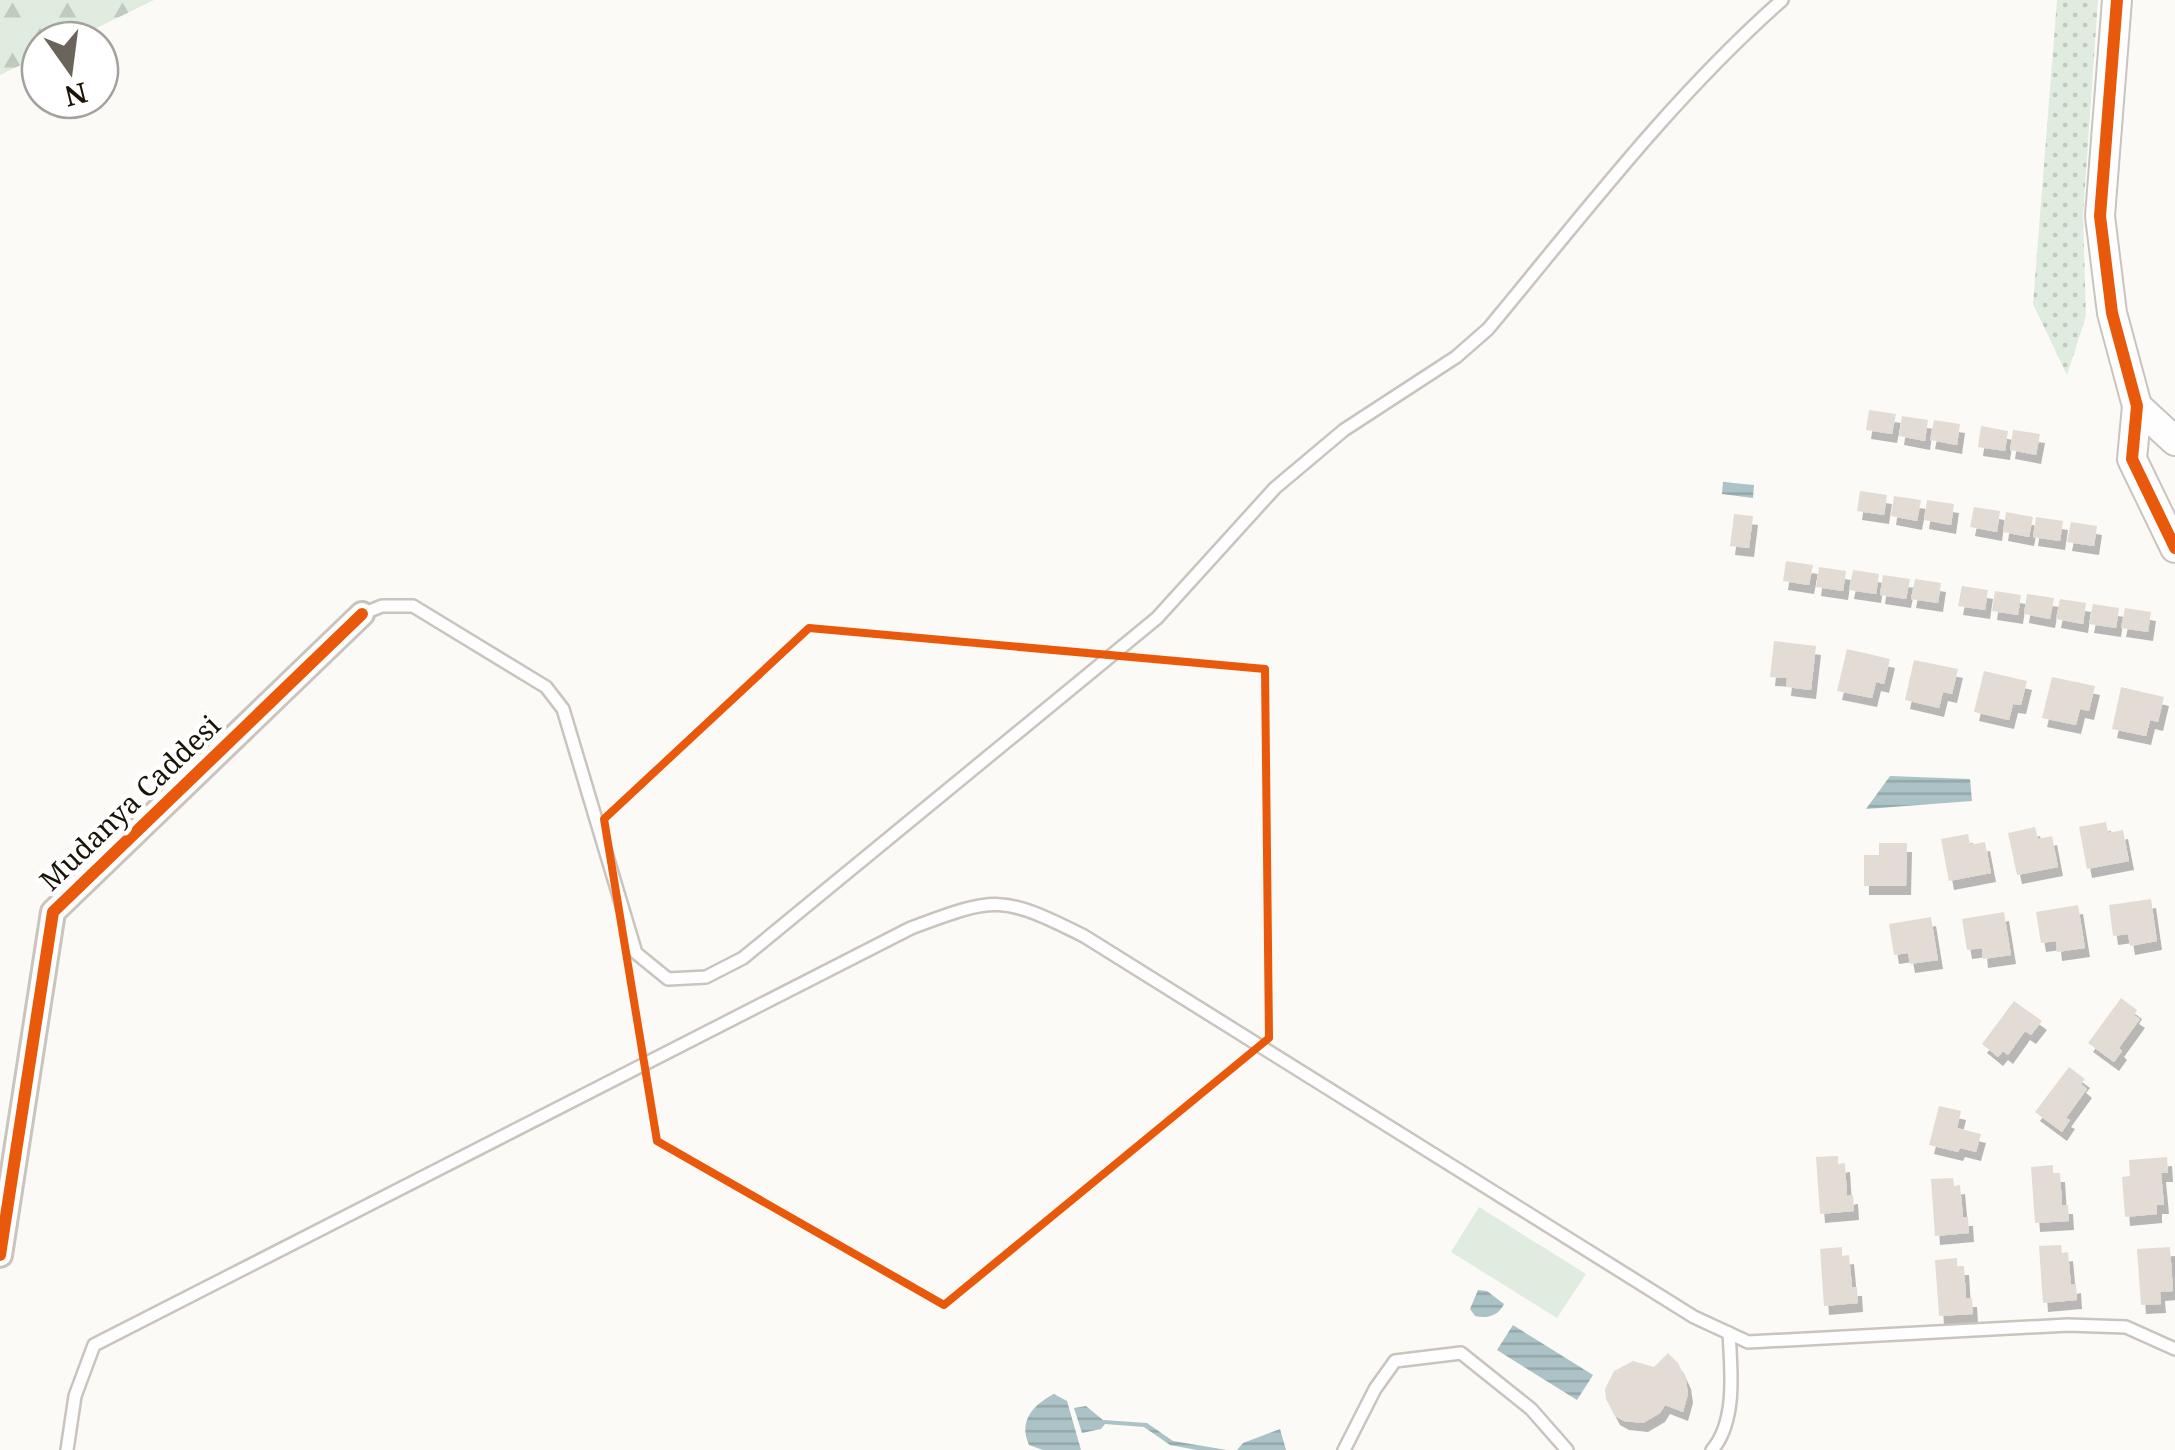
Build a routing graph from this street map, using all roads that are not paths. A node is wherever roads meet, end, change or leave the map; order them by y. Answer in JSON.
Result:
{"nodes":[{"id":1,"x":1782,"y":0,"type":"edge"},
{"id":2,"x":2117,"y":0,"type":"edge"},
{"id":3,"x":2137,"y":406,"type":"junction"},
{"id":4,"x":2175,"y":441,"type":"edge"},
{"id":5,"x":2175,"y":548,"type":"edge"},
{"id":6,"x":362,"y":614,"type":"joint"},
{"id":7,"x":0,"y":1255,"type":"edge"},
{"id":8,"x":1730,"y":1333,"type":"junction"},
{"id":9,"x":2175,"y":1350,"type":"edge"},
{"id":10,"x":67,"y":1450,"type":"edge"},
{"id":11,"x":1344,"y":1450,"type":"edge"},
{"id":12,"x":1567,"y":1450,"type":"edge"},
{"id":13,"x":1712,"y":1450,"type":"edge"}],
"edges":[{"from":1,"to":6,"type":"lane"},
{"from":2,"to":3,"type":"street"},
{"from":3,"to":4,"type":"street"},
{"from":3,"to":5,"type":"street"},
{"from":6,"to":7,"type":"street","name":"Mudanya Caddesi"},
{"from":8,"to":9,"type":"lane"},
{"from":8,"to":10,"type":"lane"},
{"from":8,"to":13,"type":"lane"},
{"from":11,"to":12,"type":"lane"}]}
